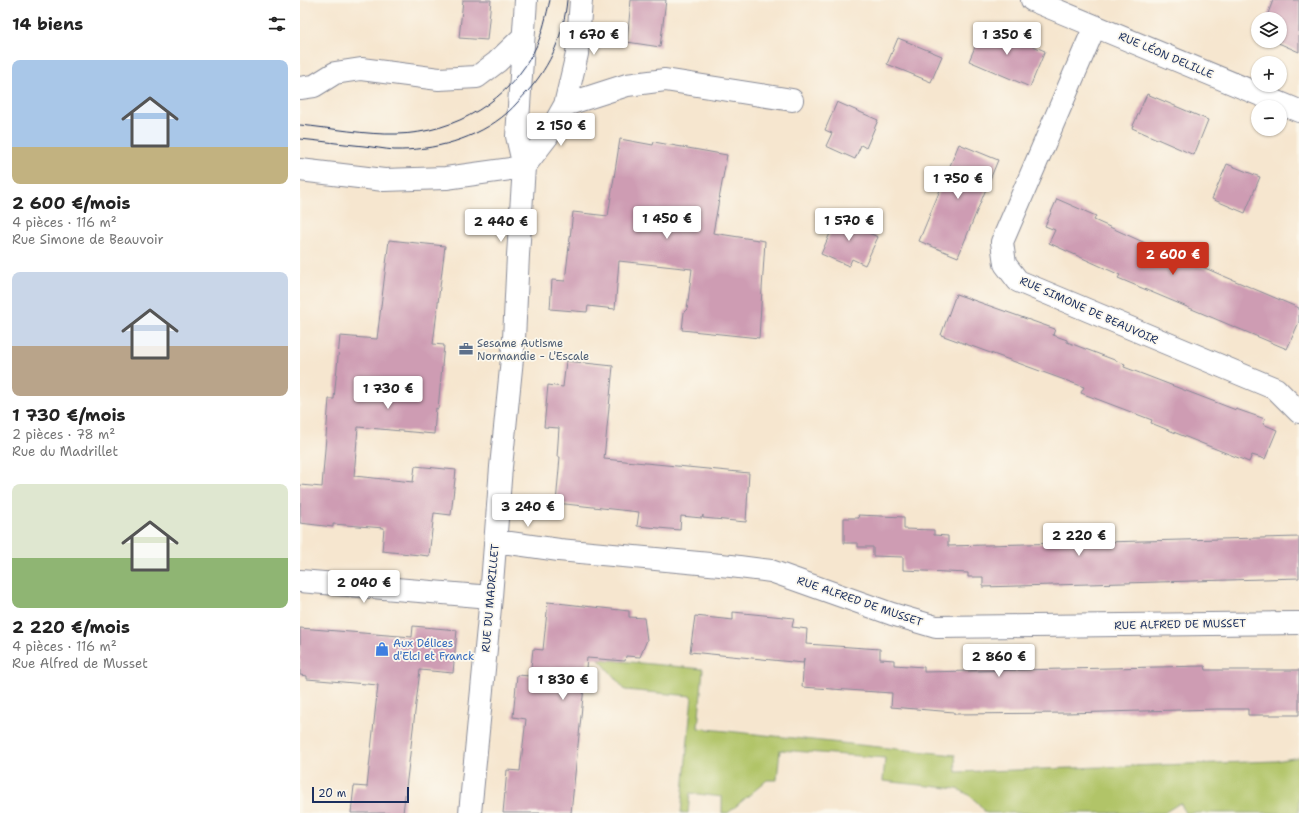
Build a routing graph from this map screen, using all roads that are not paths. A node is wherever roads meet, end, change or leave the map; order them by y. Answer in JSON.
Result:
{"nodes":[{"id":1,"x":526,"y":0,"type":"edge"},
{"id":2,"x":581,"y":0,"type":"edge"},
{"id":3,"x":1032,"y":0,"type":"edge"},
{"id":4,"x":1095,"y":26,"type":"junction"},
{"id":5,"x":523,"y":37,"type":"junction"},
{"id":6,"x":300,"y":88,"type":"edge"},
{"id":7,"x":792,"y":100,"type":"dead end"},
{"id":8,"x":565,"y":105,"type":"junction"},
{"id":9,"x":1299,"y":111,"type":"edge"},
{"id":10,"x":524,"y":167,"type":"junction"},
{"id":11,"x":300,"y":170,"type":"edge"},
{"id":12,"x":1299,"y":412,"type":"edge"},
{"id":13,"x":495,"y":543,"type":"junction"},
{"id":14,"x":300,"y":581,"type":"edge"},
{"id":15,"x":490,"y":597,"type":"junction"},
{"id":16,"x":1299,"y":623,"type":"edge"},
{"id":17,"x":470,"y":813,"type":"edge"}],
"edges":[{"from":1,"to":5,"type":"street","name":"RUE DU MADRILLET"},
{"from":2,"to":8,"type":"street"},
{"from":3,"to":4,"type":"street","name":"RUE LÉON DELILLE"},
{"from":4,"to":9,"type":"street","name":"RUE LÉON DELILLE"},
{"from":4,"to":12,"type":"street","name":"RUE SIMONE DE BEAUVOIR"},
{"from":5,"to":6,"type":"street"},
{"from":5,"to":10,"type":"street","name":"RUE DU MADRILLET"},
{"from":7,"to":8,"type":"street"},
{"from":8,"to":10,"type":"street"},
{"from":10,"to":11,"type":"street"},
{"from":10,"to":13,"type":"street","name":"RUE DU MADRILLET"},
{"from":13,"to":15,"type":"street","name":"RUE DU MADRILLET"},
{"from":13,"to":16,"type":"street","name":"RUE ALFRED DE MUSSET"},
{"from":14,"to":15,"type":"street"},
{"from":15,"to":17,"type":"street","name":"RUE DU MADRILLET"}]}
